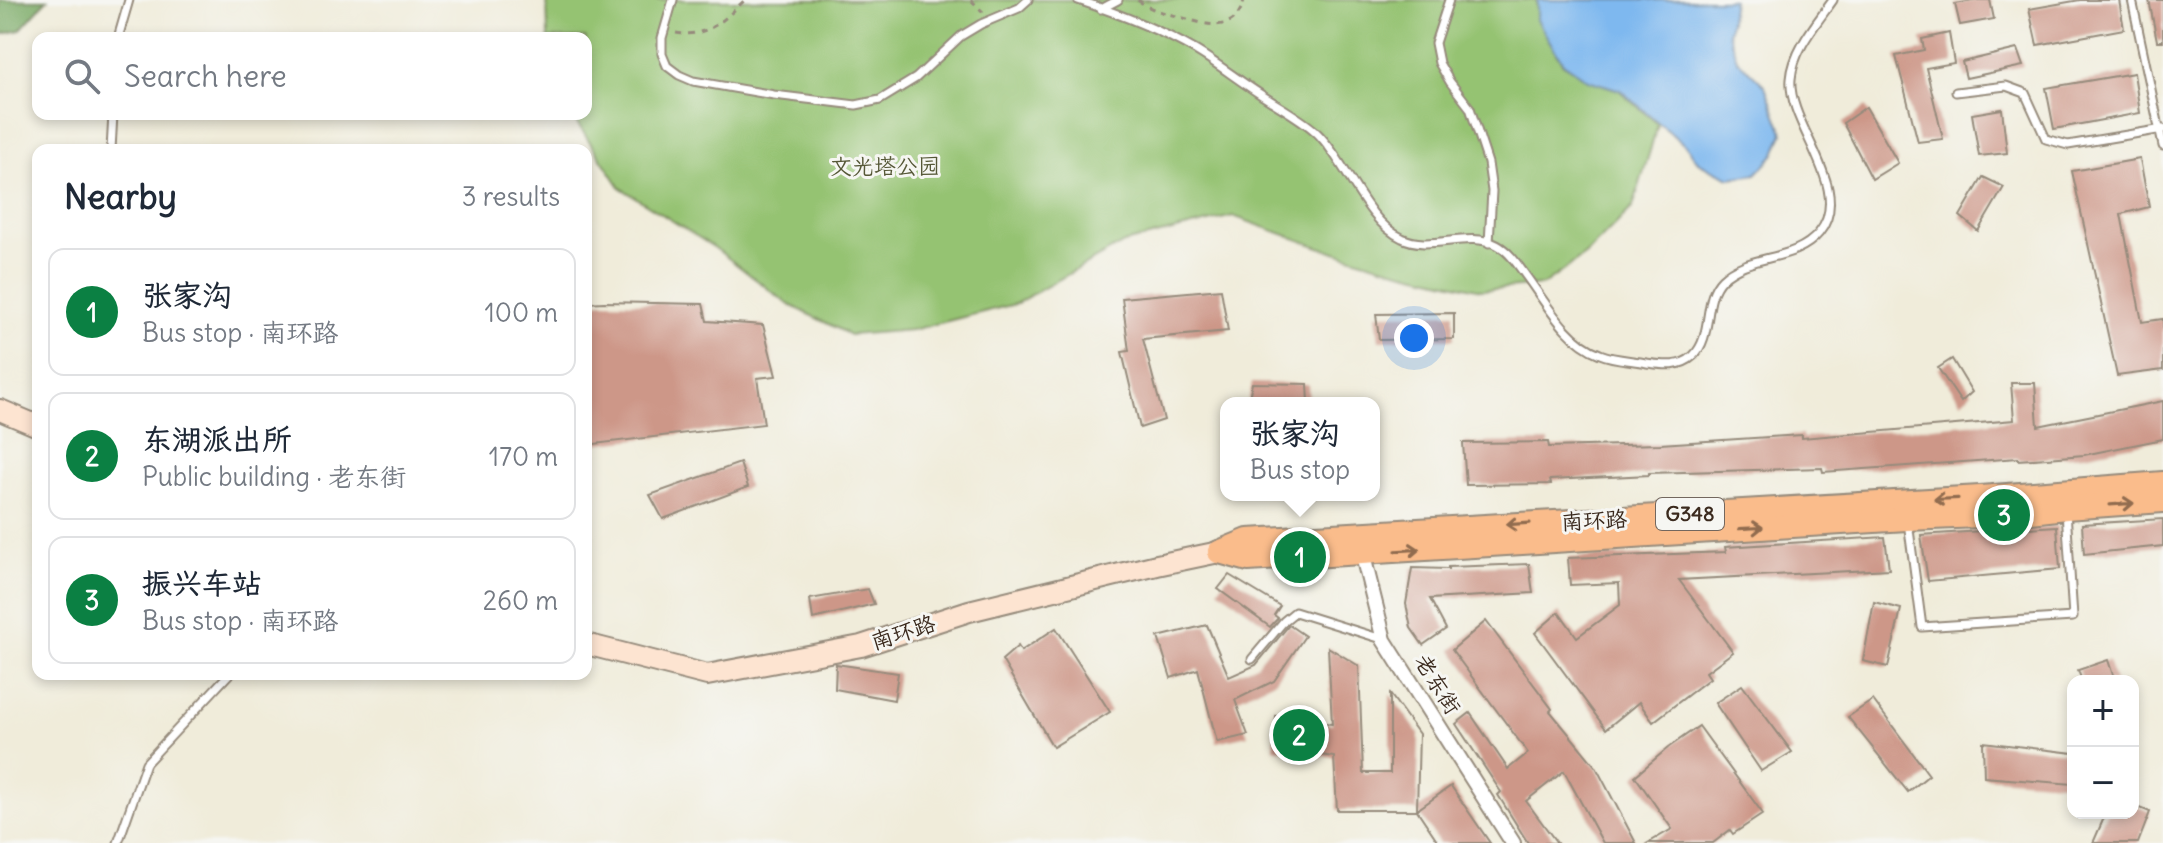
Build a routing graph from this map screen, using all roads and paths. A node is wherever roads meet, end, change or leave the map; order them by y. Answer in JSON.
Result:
{"nodes":[{"id":1,"x":129,"y":0,"type":"edge"},
{"id":2,"x":673,"y":0,"type":"edge"},
{"id":3,"x":745,"y":0,"type":"edge"},
{"id":4,"x":1028,"y":0,"type":"edge"},
{"id":5,"x":1078,"y":0,"type":"edge"},
{"id":6,"x":1118,"y":0,"type":"edge"},
{"id":7,"x":1138,"y":0,"type":"edge"},
{"id":8,"x":1244,"y":0,"type":"edge"},
{"id":9,"x":1449,"y":0,"type":"edge"},
{"id":10,"x":1833,"y":0,"type":"edge"},
{"id":11,"x":2132,"y":0,"type":"edge"},
{"id":12,"x":1101,"y":9,"type":"junction"},
{"id":13,"x":664,"y":31,"type":"junction"},
{"id":14,"x":120,"y":32,"type":"edge"},
{"id":15,"x":1956,"y":92,"type":"dead end"},
{"id":16,"x":113,"y":120,"type":"edge"},
{"id":17,"x":2161,"y":130,"type":"edge"},
{"id":18,"x":111,"y":144,"type":"edge"},
{"id":19,"x":2163,"y":146,"type":"edge"},
{"id":20,"x":1489,"y":243,"type":"junction"},
{"id":21,"x":0,"y":410,"type":"edge"},
{"id":22,"x":32,"y":423,"type":"edge"},
{"id":23,"x":2163,"y":483,"type":"edge"},
{"id":24,"x":2064,"y":499,"type":"junction"},
{"id":25,"x":2163,"y":501,"type":"edge"},
{"id":26,"x":1906,"y":510,"type":"junction"},
{"id":27,"x":1361,"y":544,"type":"junction"},
{"id":28,"x":1219,"y":552,"type":"joint"},
{"id":29,"x":1384,"y":640,"type":"junction"},
{"id":30,"x":592,"y":646,"type":"edge"},
{"id":31,"x":1252,"y":659,"type":"dead end"},
{"id":32,"x":223,"y":680,"type":"edge"},
{"id":33,"x":118,"y":843,"type":"edge"},
{"id":34,"x":1513,"y":843,"type":"edge"}],
"edges":[{"from":1,"to":14,"type":"lane"},
{"from":2,"to":13,"type":"lane"},
{"from":3,"to":13,"type":"path"},
{"from":4,"to":13,"type":"lane"},
{"from":5,"to":12,"type":"lane"},
{"from":6,"to":12,"type":"lane"},
{"from":7,"to":8,"type":"path"},
{"from":9,"to":20,"type":"lane"},
{"from":10,"to":20,"type":"lane"},
{"from":11,"to":17,"type":"lane"},
{"from":12,"to":20,"type":"lane"},
{"from":15,"to":17,"type":"lane"},
{"from":16,"to":18,"type":"lane"},
{"from":17,"to":19,"type":"lane"},
{"from":21,"to":22,"type":"main road"},
{"from":23,"to":24,"type":"main road","name":"南环路","number":"G348"},
{"from":24,"to":25,"type":"main road","name":"南环路","number":"G348","one_way":true},
{"from":24,"to":26,"type":"main road","name":"南环路","number":"G348"},
{"from":24,"to":26,"type":"lane"},
{"from":26,"to":27,"type":"main road","name":"南环路","number":"G348"},
{"from":27,"to":28,"type":"main road","name":"南环路","number":"G348"},
{"from":27,"to":29,"type":"street","name":"老东街"},
{"from":28,"to":30,"type":"main road","name":"南环路","number":"G348"},
{"from":29,"to":31,"type":"lane"},
{"from":29,"to":34,"type":"street","name":"老东街"},
{"from":32,"to":33,"type":"lane"}]}
